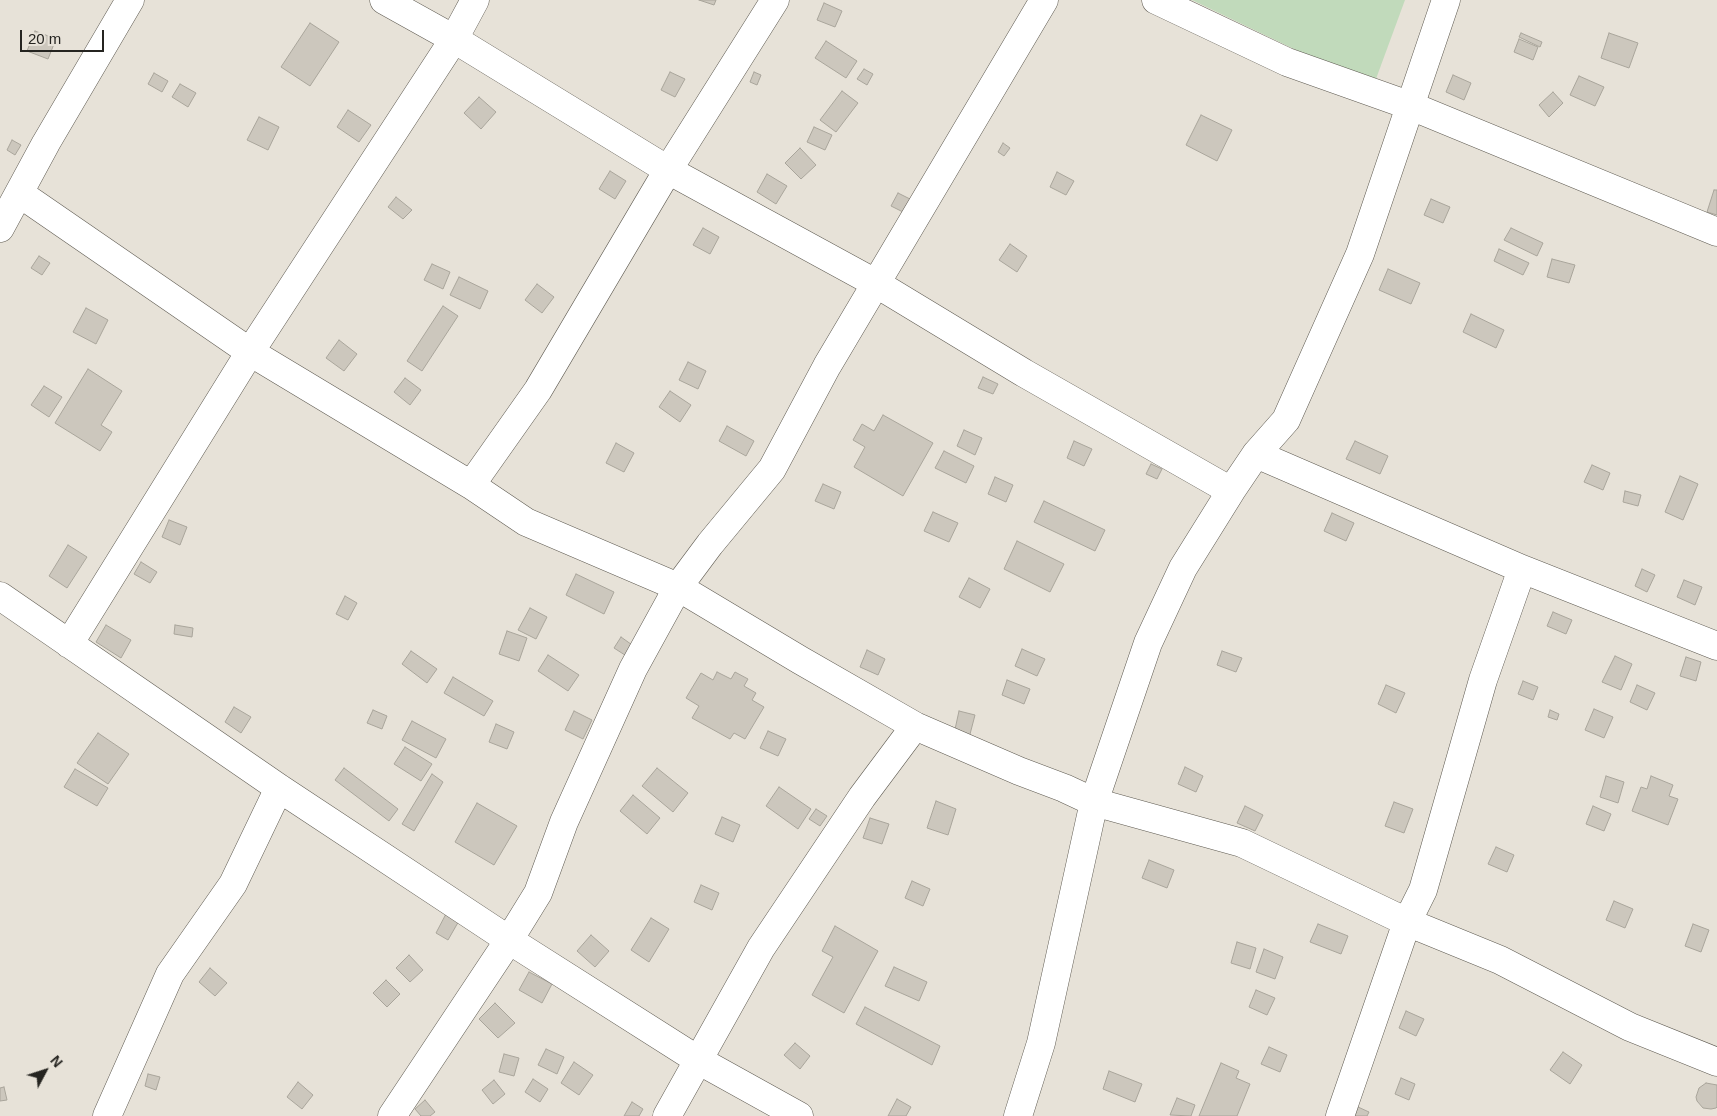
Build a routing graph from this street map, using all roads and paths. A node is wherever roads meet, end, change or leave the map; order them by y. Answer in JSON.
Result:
{"nodes":[{"id":1,"x":130,"y":0,"type":"edge"},
{"id":2,"x":384,"y":0,"type":"edge"},
{"id":3,"x":475,"y":0,"type":"edge"},
{"id":4,"x":775,"y":0,"type":"edge"},
{"id":5,"x":1044,"y":0,"type":"edge"},
{"id":6,"x":1156,"y":0,"type":"edge"},
{"id":7,"x":1446,"y":0,"type":"edge"},
{"id":8,"x":454,"y":39,"type":"junction"},
{"id":9,"x":1411,"y":106,"type":"junction"},
{"id":10,"x":668,"y":170,"type":"junction"},
{"id":11,"x":19,"y":193,"type":"junction"},
{"id":12,"x":0,"y":228,"type":"edge"},
{"id":13,"x":1717,"y":232,"type":"edge"},
{"id":14,"x":877,"y":284,"type":"junction"},
{"id":15,"x":250,"y":352,"type":"junction"},
{"id":16,"x":1256,"y":454,"type":"junction"},
{"id":17,"x":471,"y":485,"type":"junction"},
{"id":18,"x":1231,"y":491,"type":"junction"},
{"id":19,"x":1522,"y":569,"type":"junction"},
{"id":20,"x":678,"y":587,"type":"junction"},
{"id":21,"x":0,"y":596,"type":"edge"},
{"id":22,"x":69,"y":644,"type":"junction"},
{"id":23,"x":1717,"y":646,"type":"edge"},
{"id":24,"x":915,"y":726,"type":"junction"},
{"id":25,"x":279,"y":788,"type":"junction"},
{"id":26,"x":1094,"y":802,"type":"junction"},
{"id":27,"x":1407,"y":922,"type":"junction"},
{"id":28,"x":509,"y":940,"type":"junction"},
{"id":29,"x":698,"y":1060,"type":"junction"},
{"id":30,"x":1717,"y":1062,"type":"edge"},
{"id":31,"x":107,"y":1116,"type":"edge"},
{"id":32,"x":392,"y":1116,"type":"edge"},
{"id":33,"x":667,"y":1116,"type":"edge"},
{"id":34,"x":799,"y":1116,"type":"edge"},
{"id":35,"x":1018,"y":1116,"type":"edge"},
{"id":36,"x":1340,"y":1116,"type":"edge"}],
"edges":[{"from":1,"to":11,"type":"street"},
{"from":2,"to":8,"type":"street"},
{"from":3,"to":8,"type":"street"},
{"from":4,"to":10,"type":"street"},
{"from":5,"to":14,"type":"street"},
{"from":6,"to":9,"type":"street"},
{"from":7,"to":9,"type":"street"},
{"from":8,"to":10,"type":"street"},
{"from":8,"to":15,"type":"street"},
{"from":9,"to":13,"type":"street"},
{"from":9,"to":16,"type":"street"},
{"from":10,"to":14,"type":"street"},
{"from":10,"to":17,"type":"street"},
{"from":11,"to":12,"type":"street"},
{"from":11,"to":15,"type":"street"},
{"from":14,"to":18,"type":"street"},
{"from":14,"to":20,"type":"street"},
{"from":15,"to":17,"type":"street"},
{"from":15,"to":22,"type":"street"},
{"from":16,"to":18,"type":"street"},
{"from":16,"to":19,"type":"street"},
{"from":17,"to":20,"type":"street"},
{"from":18,"to":26,"type":"street"},
{"from":19,"to":23,"type":"street"},
{"from":19,"to":27,"type":"street"},
{"from":20,"to":24,"type":"street"},
{"from":20,"to":28,"type":"street"},
{"from":21,"to":22,"type":"street"},
{"from":22,"to":25,"type":"street"},
{"from":24,"to":26,"type":"street"},
{"from":24,"to":29,"type":"street"},
{"from":25,"to":28,"type":"street"},
{"from":25,"to":31,"type":"street"},
{"from":26,"to":27,"type":"street"},
{"from":26,"to":35,"type":"street"},
{"from":27,"to":30,"type":"street"},
{"from":27,"to":36,"type":"street"},
{"from":28,"to":29,"type":"street"},
{"from":28,"to":32,"type":"street"},
{"from":29,"to":33,"type":"street"},
{"from":29,"to":34,"type":"street"}]}
